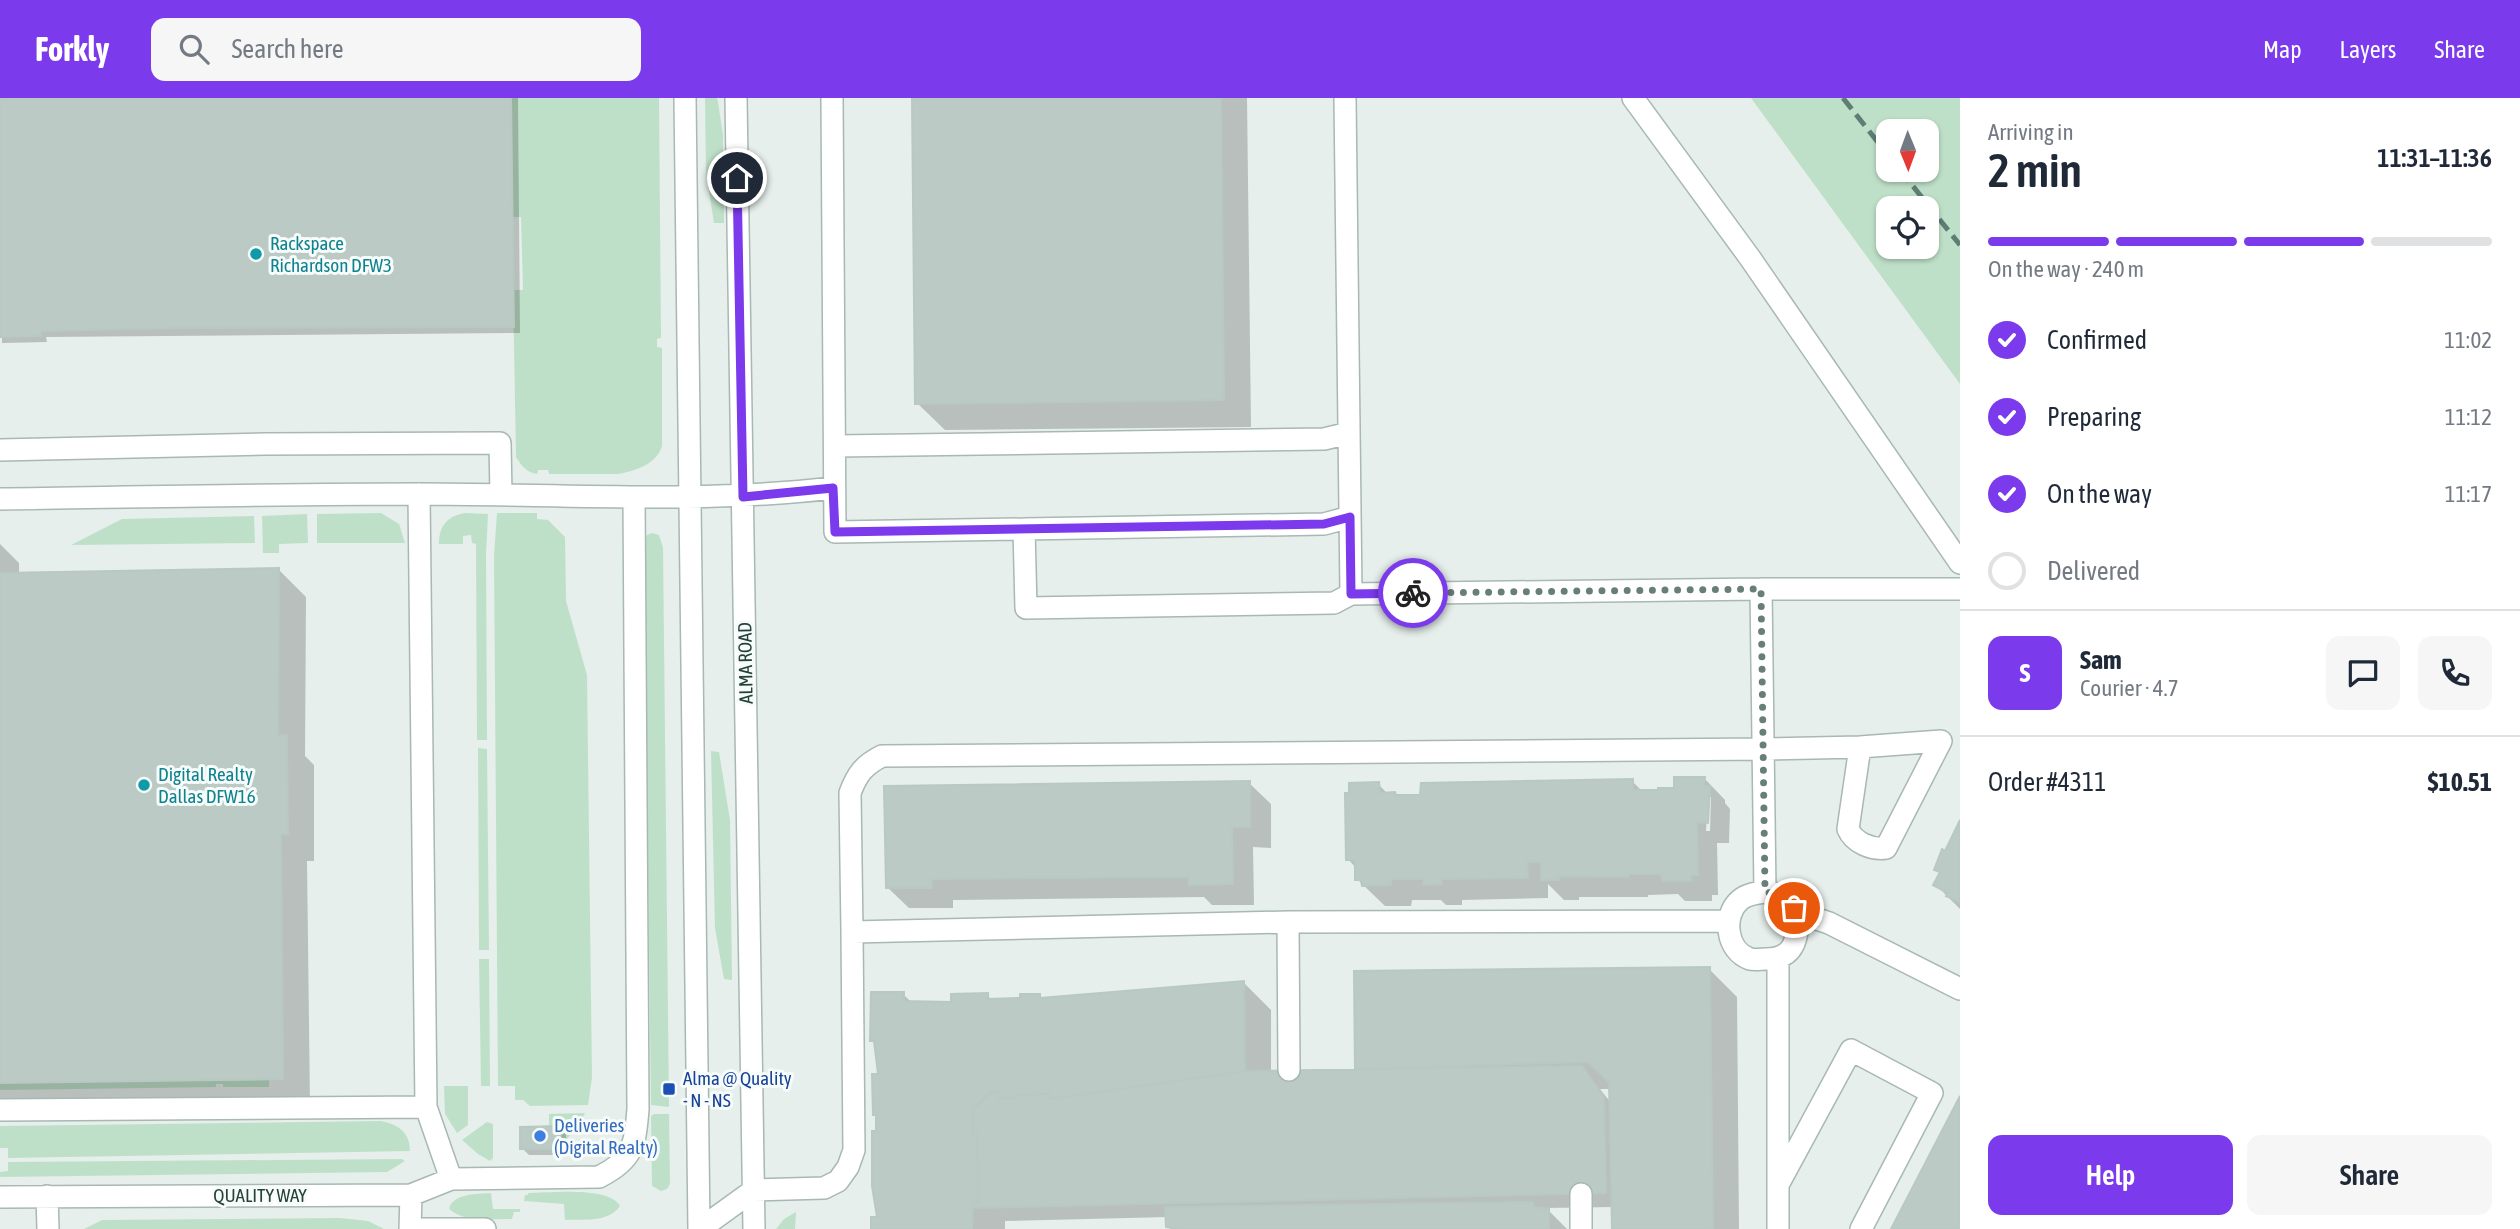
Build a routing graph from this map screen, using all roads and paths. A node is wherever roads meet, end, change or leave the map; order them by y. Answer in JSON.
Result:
{"nodes":[{"id":1,"x":685,"y":98,"type":"edge"},
{"id":2,"x":736,"y":98,"type":"edge"},
{"id":3,"x":832,"y":98,"type":"edge"},
{"id":4,"x":1345,"y":98,"type":"edge"},
{"id":5,"x":1633,"y":98,"type":"edge"},
{"id":6,"x":1349,"y":433,"type":"junction"},
{"id":7,"x":835,"y":446,"type":"junction"},
{"id":8,"x":0,"y":450,"type":"edge"},
{"id":9,"x":833,"y":488,"type":"junction"},
{"id":10,"x":419,"y":494,"type":"junction"},
{"id":11,"x":501,"y":495,"type":"junction"},
{"id":12,"x":634,"y":497,"type":"junction"},
{"id":13,"x":743,"y":497,"type":"junction"},
{"id":14,"x":0,"y":499,"type":"edge"},
{"id":15,"x":690,"y":499,"type":"junction"},
{"id":16,"x":1350,"y":517,"type":"junction"},
{"id":17,"x":1024,"y":529,"type":"junction"},
{"id":18,"x":1960,"y":563,"type":"edge"},
{"id":19,"x":1761,"y":589,"type":"junction"},
{"id":20,"x":1960,"y":589,"type":"edge"},
{"id":21,"x":1351,"y":594,"type":"junction"},
{"id":22,"x":1860,"y":747,"type":"junction"},
{"id":23,"x":1763,"y":749,"type":"junction"},
{"id":24,"x":1765,"y":892,"type":"junction"},
{"id":25,"x":1799,"y":913,"type":"junction"},
{"id":26,"x":1728,"y":921,"type":"junction"},
{"id":27,"x":1288,"y":922,"type":"junction"},
{"id":28,"x":852,"y":932,"type":"junction"},
{"id":29,"x":1778,"y":959,"type":"junction"},
{"id":30,"x":1960,"y":989,"type":"edge"},
{"id":31,"x":1289,"y":1070,"type":"dead end"},
{"id":32,"x":426,"y":1107,"type":"junction"},
{"id":33,"x":0,"y":1110,"type":"edge"},
{"id":34,"x":451,"y":1178,"type":"junction"},
{"id":35,"x":1779,"y":1183,"type":"junction"},
{"id":36,"x":754,"y":1190,"type":"junction"},
{"id":37,"x":1581,"y":1194,"type":"dead end"},
{"id":38,"x":411,"y":1195,"type":"junction"},
{"id":39,"x":47,"y":1196,"type":"junction"},
{"id":40,"x":0,"y":1197,"type":"edge"},
{"id":41,"x":48,"y":1229,"type":"edge"},
{"id":42,"x":410,"y":1229,"type":"edge"},
{"id":43,"x":485,"y":1229,"type":"edge"},
{"id":44,"x":700,"y":1229,"type":"edge"},
{"id":45,"x":754,"y":1229,"type":"edge"},
{"id":46,"x":1581,"y":1229,"type":"edge"},
{"id":47,"x":1778,"y":1229,"type":"edge"},
{"id":48,"x":1861,"y":1229,"type":"edge"}],
"edges":[{"from":1,"to":15,"type":"street"},
{"from":2,"to":13,"type":"street","name":"ALMA ROAD"},
{"from":3,"to":7,"type":"street"},
{"from":4,"to":6,"type":"street"},
{"from":5,"to":18,"type":"street"},
{"from":6,"to":7,"type":"street"},
{"from":6,"to":16,"type":"street"},
{"from":7,"to":9,"type":"street"},
{"from":8,"to":11,"type":"street"},
{"from":9,"to":13,"type":"street"},
{"from":9,"to":17,"type":"street"},
{"from":10,"to":11,"type":"street"},
{"from":10,"to":14,"type":"street"},
{"from":10,"to":32,"type":"street"},
{"from":11,"to":12,"type":"street"},
{"from":12,"to":15,"type":"street"},
{"from":12,"to":34,"type":"street"},
{"from":13,"to":15,"type":"street"},
{"from":13,"to":36,"type":"street","name":"ALMA ROAD"},
{"from":15,"to":44,"type":"street"},
{"from":16,"to":17,"type":"street"},
{"from":16,"to":21,"type":"street"},
{"from":17,"to":21,"type":"street"},
{"from":19,"to":20,"type":"street"},
{"from":19,"to":21,"type":"street"},
{"from":19,"to":23,"type":"street"},
{"from":22,"to":22,"type":"street"},
{"from":22,"to":23,"type":"street"},
{"from":23,"to":24,"type":"street"},
{"from":23,"to":28,"type":"street"},
{"from":24,"to":25,"type":"street"},
{"from":24,"to":26,"type":"street"},
{"from":25,"to":29,"type":"street"},
{"from":25,"to":30,"type":"street"},
{"from":26,"to":27,"type":"street"},
{"from":26,"to":29,"type":"street"},
{"from":27,"to":28,"type":"street"},
{"from":27,"to":31,"type":"street"},
{"from":28,"to":36,"type":"street"},
{"from":29,"to":35,"type":"street"},
{"from":32,"to":33,"type":"street"},
{"from":32,"to":34,"type":"street"},
{"from":34,"to":38,"type":"street"},
{"from":35,"to":47,"type":"street"},
{"from":35,"to":48,"type":"street"},
{"from":36,"to":44,"type":"street"},
{"from":36,"to":45,"type":"street","name":"ALMA ROAD"},
{"from":37,"to":46,"type":"street"},
{"from":38,"to":39,"type":"street","name":"QUALITY WAY"},
{"from":38,"to":42,"type":"street"},
{"from":39,"to":40,"type":"street","name":"QUALITY WAY"},
{"from":39,"to":41,"type":"street"},
{"from":42,"to":43,"type":"street"}]}
